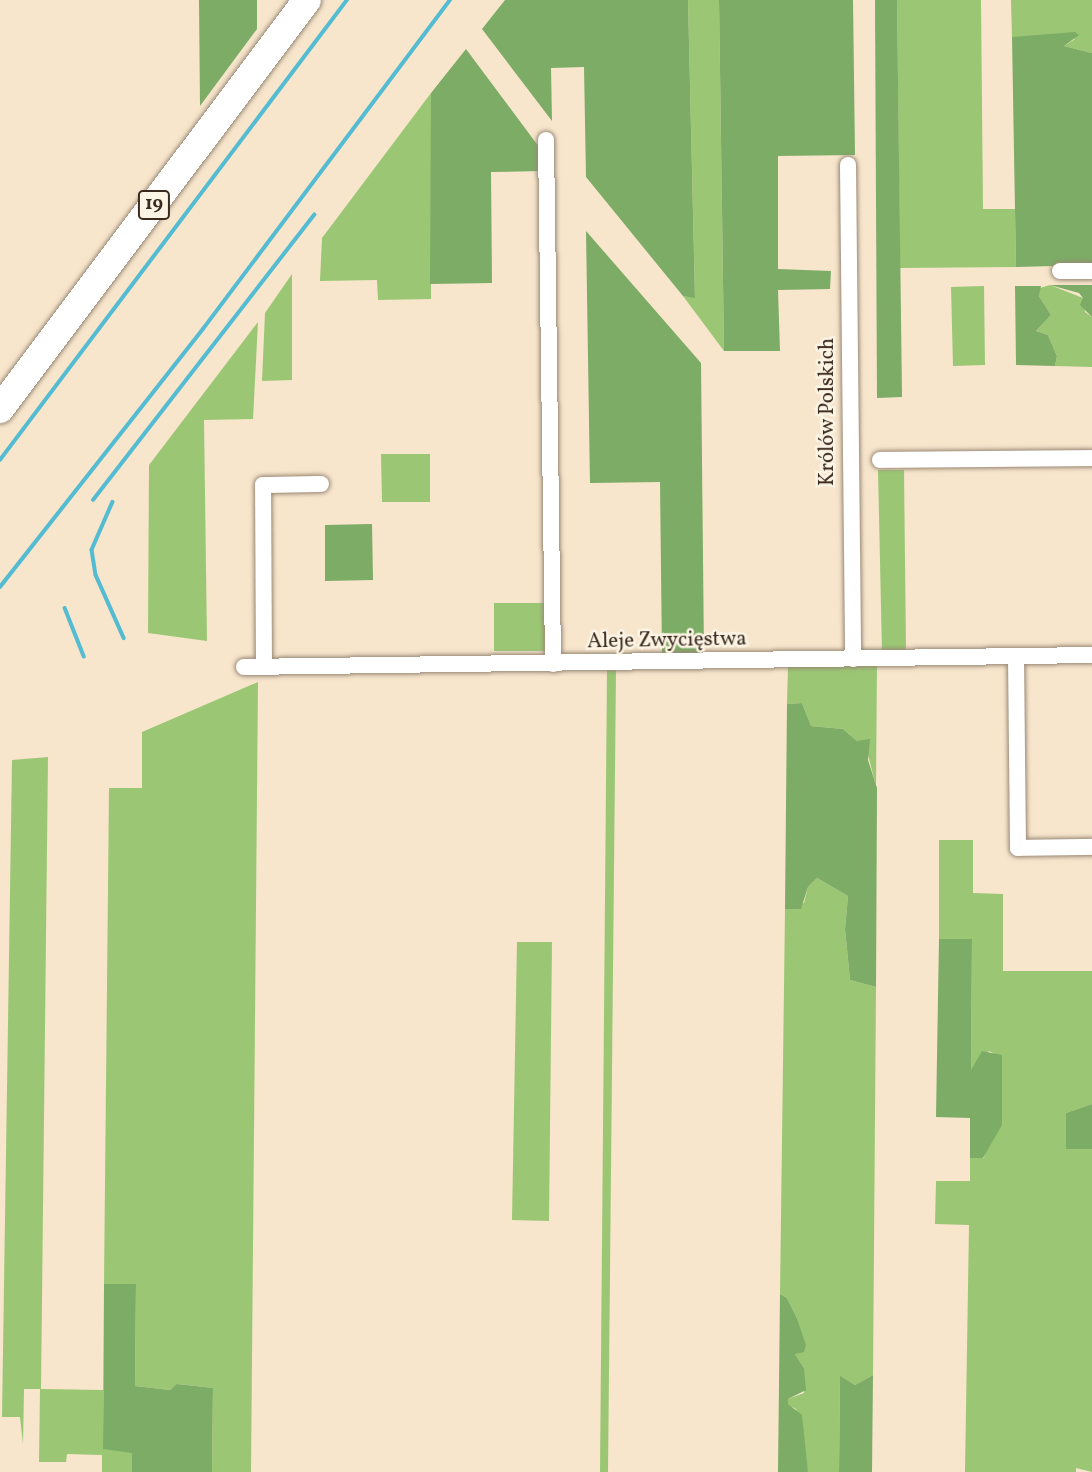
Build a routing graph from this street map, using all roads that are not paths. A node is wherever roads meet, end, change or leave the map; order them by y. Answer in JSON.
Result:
{"nodes":[{"id":1,"x":307,"y":0,"type":"edge"},
{"id":2,"x":546,"y":140,"type":"dead end"},
{"id":3,"x":848,"y":165,"type":"dead end"},
{"id":4,"x":1060,"y":271,"type":"dead end"},
{"id":5,"x":1092,"y":271,"type":"edge"},
{"id":6,"x":0,"y":409,"type":"edge"},
{"id":7,"x":1092,"y":458,"type":"edge"},
{"id":8,"x":880,"y":460,"type":"dead end"},
{"id":9,"x":321,"y":484,"type":"dead end"},
{"id":10,"x":1092,"y":655,"type":"edge"},
{"id":11,"x":1016,"y":656,"type":"junction"},
{"id":12,"x":853,"y":659,"type":"junction"},
{"id":13,"x":553,"y":664,"type":"junction"},
{"id":14,"x":244,"y":667,"type":"dead end"},
{"id":15,"x":264,"y":667,"type":"junction"},
{"id":16,"x":1092,"y":847,"type":"edge"}],
"edges":[{"from":1,"to":6,"type":"highway","number":"19"},
{"from":2,"to":13,"type":"street"},
{"from":3,"to":12,"type":"street","name":"Królów Polskich"},
{"from":4,"to":5,"type":"street"},
{"from":7,"to":8,"type":"street"},
{"from":9,"to":15,"type":"street"},
{"from":10,"to":11,"type":"street","name":"Aleje Zwycięstwa"},
{"from":11,"to":12,"type":"street","name":"Aleje Zwycięstwa"},
{"from":11,"to":16,"type":"street"},
{"from":12,"to":13,"type":"street","name":"Aleje Zwycięstwa"},
{"from":13,"to":15,"type":"street","name":"Aleje Zwycięstwa"},
{"from":14,"to":15,"type":"street","name":"Aleje Zwycięstwa"}]}
